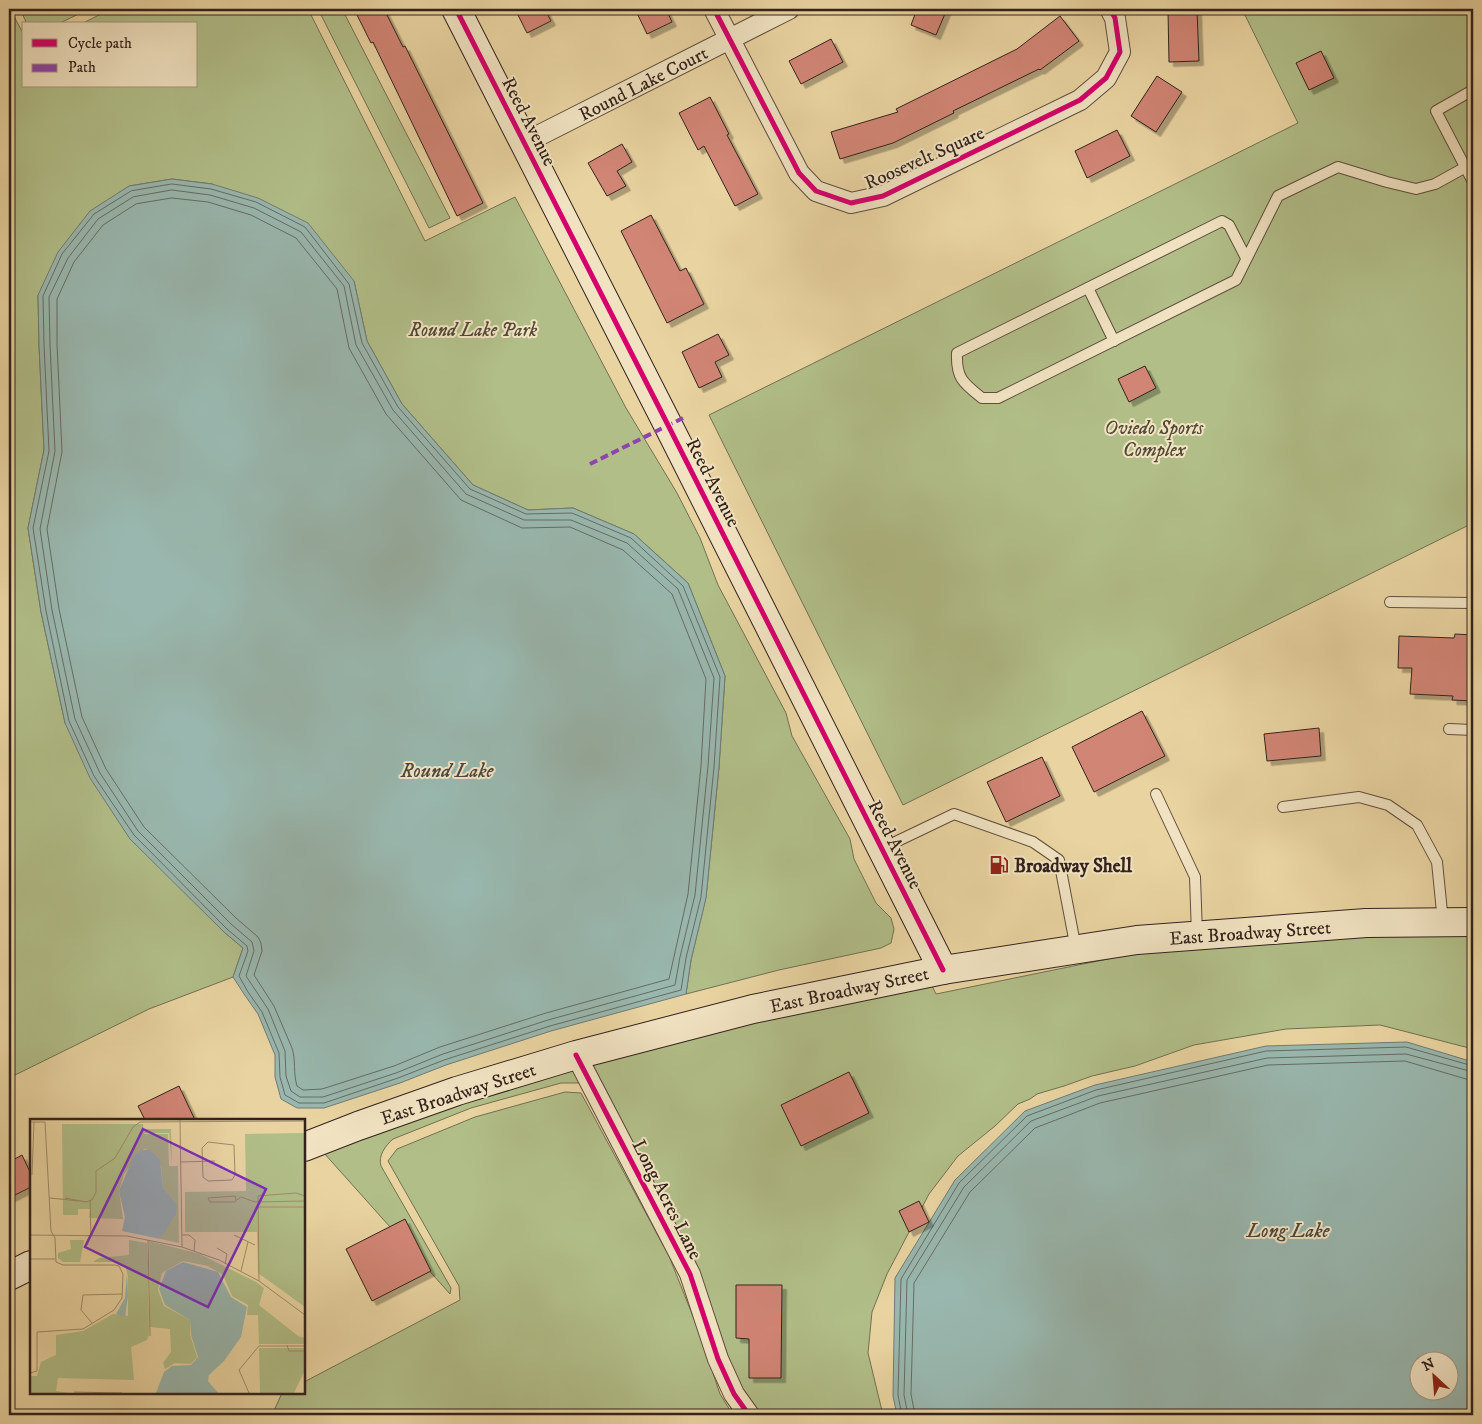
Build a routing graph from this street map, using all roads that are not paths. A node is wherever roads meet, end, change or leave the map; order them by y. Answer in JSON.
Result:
{"nodes":[{"id":1,"x":456,"y":9,"type":"edge"},
{"id":2,"x":714,"y":9,"type":"edge"},
{"id":3,"x":789,"y":9,"type":"edge"},
{"id":4,"x":1110,"y":9,"type":"edge"},
{"id":5,"x":730,"y":39,"type":"junction"},
{"id":6,"x":1473,"y":90,"type":"edge"},
{"id":7,"x":524,"y":143,"type":"junction"},
{"id":8,"x":1469,"y":165,"type":"edge"},
{"id":9,"x":1473,"y":182,"type":"edge"},
{"id":10,"x":1246,"y":258,"type":"junction"},
{"id":11,"x":1088,"y":288,"type":"junction"},
{"id":12,"x":1114,"y":341,"type":"junction"},
{"id":13,"x":1390,"y":602,"type":"dead end"},
{"id":14,"x":1473,"y":604,"type":"edge"},
{"id":15,"x":1450,"y":729,"type":"dead end"},
{"id":16,"x":1473,"y":730,"type":"edge"},
{"id":17,"x":1156,"y":794,"type":"dead end"},
{"id":18,"x":1284,"y":807,"type":"dead end"},
{"id":19,"x":882,"y":848,"type":"junction"},
{"id":20,"x":1443,"y":922,"type":"junction"},
{"id":21,"x":1473,"y":922,"type":"edge"},
{"id":22,"x":1197,"y":936,"type":"junction"},
{"id":23,"x":1076,"y":950,"type":"junction"},
{"id":24,"x":943,"y":970,"type":"junction"},
{"id":25,"x":576,"y":1055,"type":"junction"},
{"id":26,"x":305,"y":1147,"type":"edge"},
{"id":27,"x":30,"y":1266,"type":"edge"},
{"id":28,"x":9,"y":1276,"type":"edge"},
{"id":29,"x":749,"y":1415,"type":"edge"}],
"edges":[{"from":1,"to":7,"type":"main road","name":"Reed Avenue"},
{"from":2,"to":5,"type":"street","name":"Roosevelt Square"},
{"from":3,"to":5,"type":"street","name":"Round Lake Court"},
{"from":4,"to":5,"type":"street","name":"Roosevelt Square"},
{"from":5,"to":7,"type":"street","name":"Round Lake Court"},
{"from":6,"to":8,"type":"lane"},
{"from":7,"to":19,"type":"main road","name":"Reed Avenue"},
{"from":8,"to":9,"type":"lane"},
{"from":8,"to":10,"type":"lane"},
{"from":10,"to":11,"type":"lane"},
{"from":10,"to":12,"type":"lane"},
{"from":11,"to":12,"type":"lane"},
{"from":11,"to":12,"type":"lane"},
{"from":13,"to":14,"type":"lane"},
{"from":15,"to":16,"type":"lane"},
{"from":17,"to":22,"type":"lane"},
{"from":18,"to":20,"type":"lane"},
{"from":19,"to":23,"type":"lane"},
{"from":19,"to":24,"type":"main road","name":"Reed Avenue"},
{"from":20,"to":21,"type":"main road","name":"East Broadway Street"},
{"from":20,"to":22,"type":"main road","name":"East Broadway Street"},
{"from":22,"to":23,"type":"main road","name":"East Broadway Street"},
{"from":23,"to":24,"type":"main road","name":"East Broadway Street"},
{"from":24,"to":25,"type":"main road","name":"East Broadway Street"},
{"from":25,"to":26,"type":"main road","name":"East Broadway Street"},
{"from":25,"to":29,"type":"street","name":"Long Acres Lane"},
{"from":27,"to":28,"type":"main road"}]}
